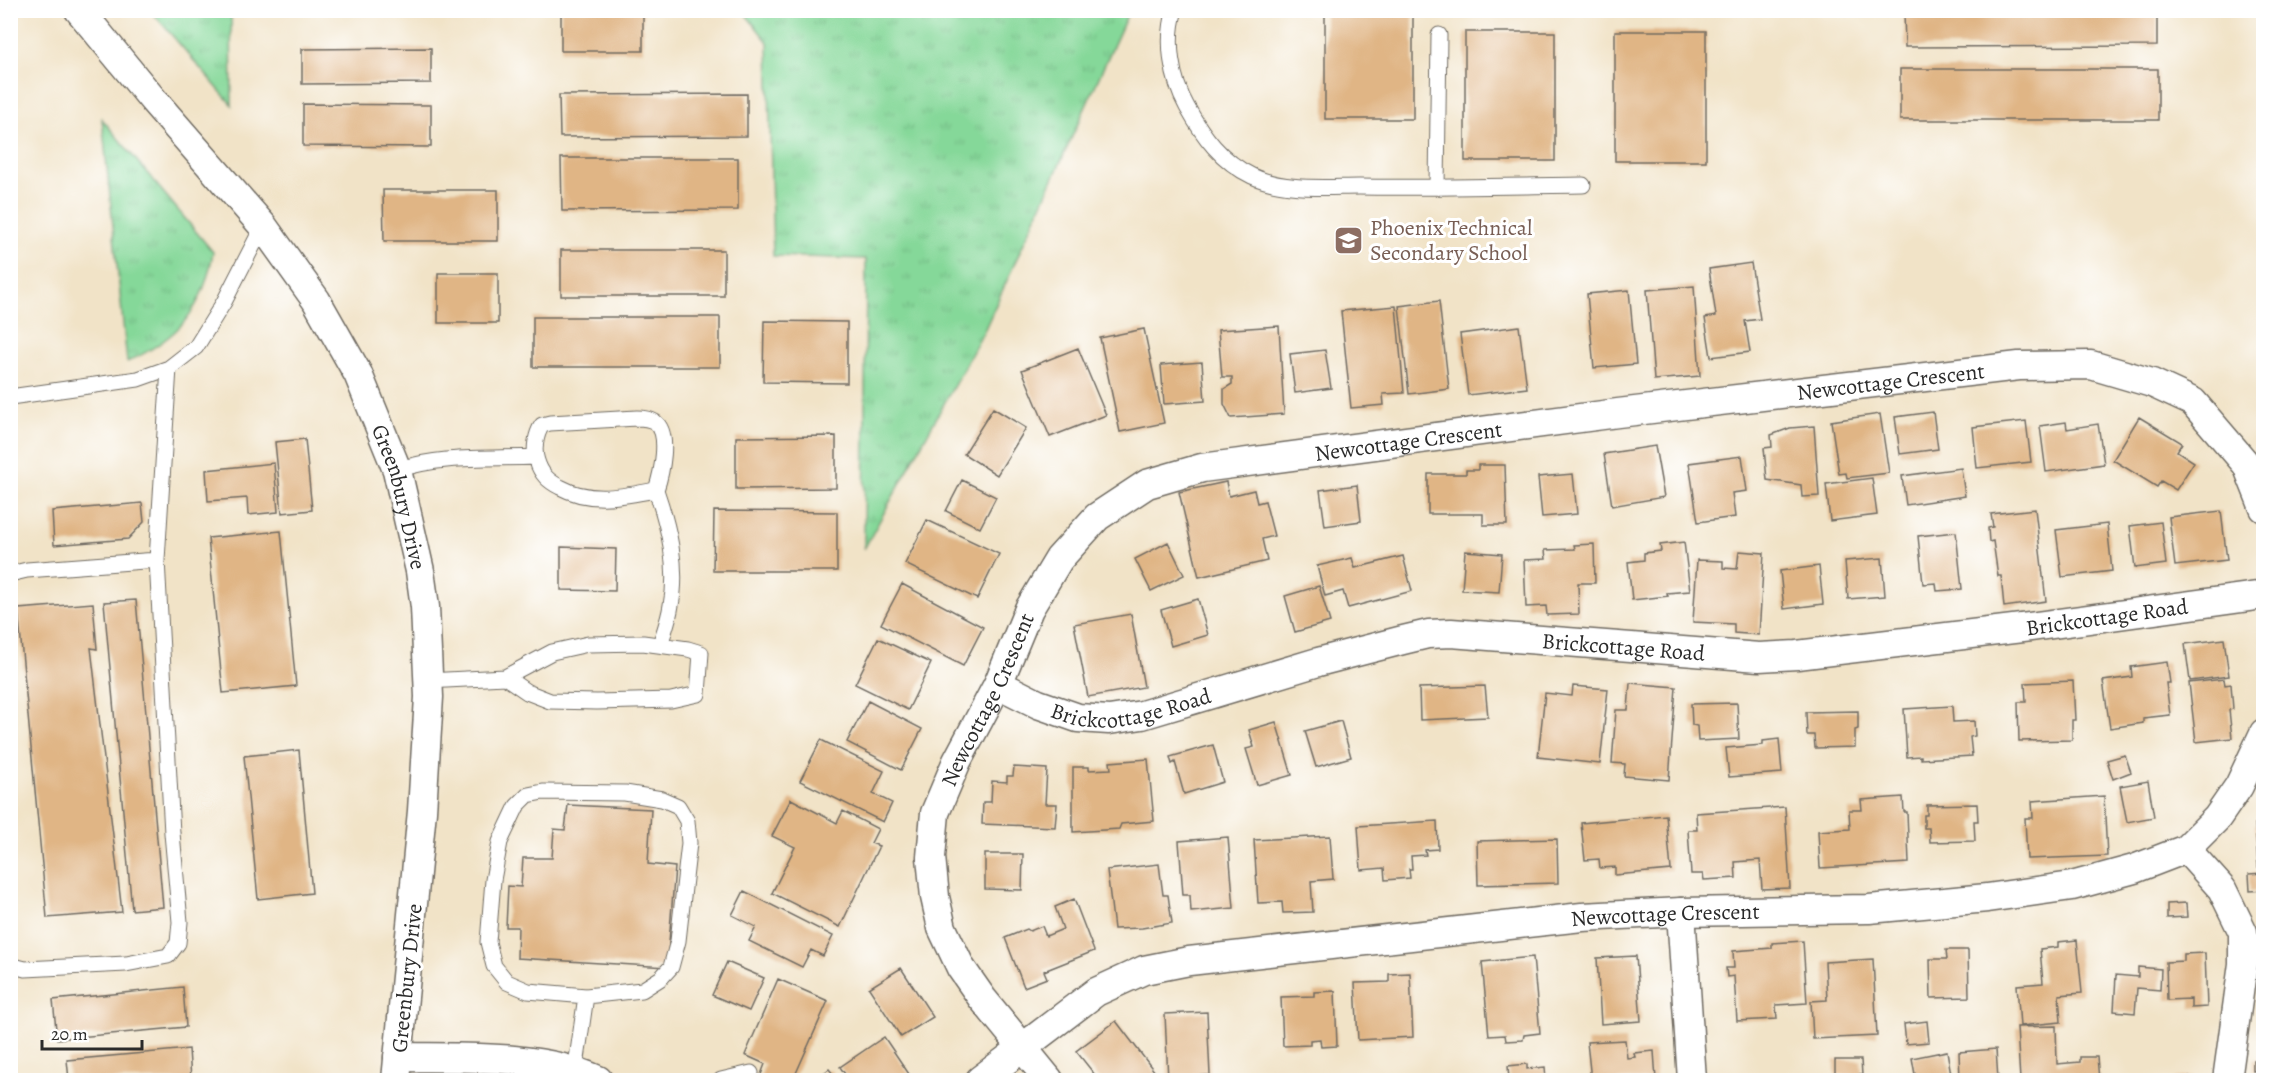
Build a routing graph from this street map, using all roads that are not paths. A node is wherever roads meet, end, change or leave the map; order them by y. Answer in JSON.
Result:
{"nodes":[{"id":1,"x":79,"y":10,"type":"edge"},
{"id":2,"x":1175,"y":10,"type":"edge"},
{"id":3,"x":1438,"y":35,"type":"dead end"},
{"id":4,"x":1583,"y":185,"type":"dead end"},
{"id":5,"x":1437,"y":187,"type":"junction"},
{"id":6,"x":263,"y":226,"type":"junction"},
{"id":7,"x":169,"y":368,"type":"junction"},
{"id":8,"x":10,"y":398,"type":"edge"},
{"id":9,"x":536,"y":457,"type":"junction"},
{"id":10,"x":397,"y":470,"type":"junction"},
{"id":11,"x":656,"y":490,"type":"junction"},
{"id":12,"x":2264,"y":508,"type":"edge"},
{"id":13,"x":158,"y":560,"type":"junction"},
{"id":14,"x":10,"y":573,"type":"edge"},
{"id":15,"x":2264,"y":594,"type":"edge"},
{"id":16,"x":660,"y":645,"type":"junction"},
{"id":17,"x":506,"y":677,"type":"junction"},
{"id":18,"x":427,"y":681,"type":"junction"},
{"id":19,"x":998,"y":684,"type":"junction"},
{"id":20,"x":2264,"y":733,"type":"edge"},
{"id":21,"x":2186,"y":849,"type":"junction"},
{"id":22,"x":1682,"y":912,"type":"junction"},
{"id":23,"x":10,"y":965,"type":"edge"},
{"id":24,"x":586,"y":996,"type":"junction"},
{"id":25,"x":1023,"y":1047,"type":"junction"},
{"id":26,"x":397,"y":1069,"type":"edge"},
{"id":27,"x":751,"y":1073,"type":"dead end"},
{"id":28,"x":586,"y":1077,"type":"edge"},
{"id":29,"x":721,"y":1080,"type":"edge"},
{"id":30,"x":980,"y":1080,"type":"edge"},
{"id":31,"x":1049,"y":1080,"type":"edge"},
{"id":32,"x":1692,"y":1080,"type":"edge"},
{"id":33,"x":2227,"y":1080,"type":"edge"}],
"edges":[{"from":1,"to":6,"type":"street","name":"Greenbury Drive"},
{"from":2,"to":5,"type":"lane"},
{"from":3,"to":5,"type":"lane"},
{"from":4,"to":5,"type":"lane"},
{"from":6,"to":7,"type":"lane"},
{"from":6,"to":10,"type":"street","name":"Greenbury Drive"},
{"from":7,"to":8,"type":"lane"},
{"from":7,"to":13,"type":"lane"},
{"from":9,"to":10,"type":"lane"},
{"from":9,"to":11,"type":"lane"},
{"from":9,"to":11,"type":"lane"},
{"from":10,"to":18,"type":"street","name":"Greenbury Drive"},
{"from":11,"to":16,"type":"lane"},
{"from":12,"to":19,"type":"street","name":"Newcottage Crescent"},
{"from":13,"to":14,"type":"lane"},
{"from":13,"to":23,"type":"lane"},
{"from":15,"to":19,"type":"street","name":"Brickcottage Road"},
{"from":16,"to":17,"type":"lane"},
{"from":16,"to":17,"type":"lane"},
{"from":17,"to":18,"type":"lane"},
{"from":18,"to":26,"type":"street","name":"Greenbury Drive"},
{"from":19,"to":25,"type":"street","name":"Newcottage Crescent"},
{"from":20,"to":21,"type":"street","name":"Newcottage Crescent"},
{"from":21,"to":22,"type":"street","name":"Newcottage Crescent"},
{"from":21,"to":33,"type":"street"},
{"from":22,"to":25,"type":"street","name":"Newcottage Crescent"},
{"from":22,"to":32,"type":"street"},
{"from":24,"to":24,"type":"lane"},
{"from":24,"to":28,"type":"lane"},
{"from":25,"to":30,"type":"street","name":"Newcottage Crescent"},
{"from":25,"to":31,"type":"street"},
{"from":26,"to":28,"type":"street"},
{"from":27,"to":29,"type":"lane"}]}
